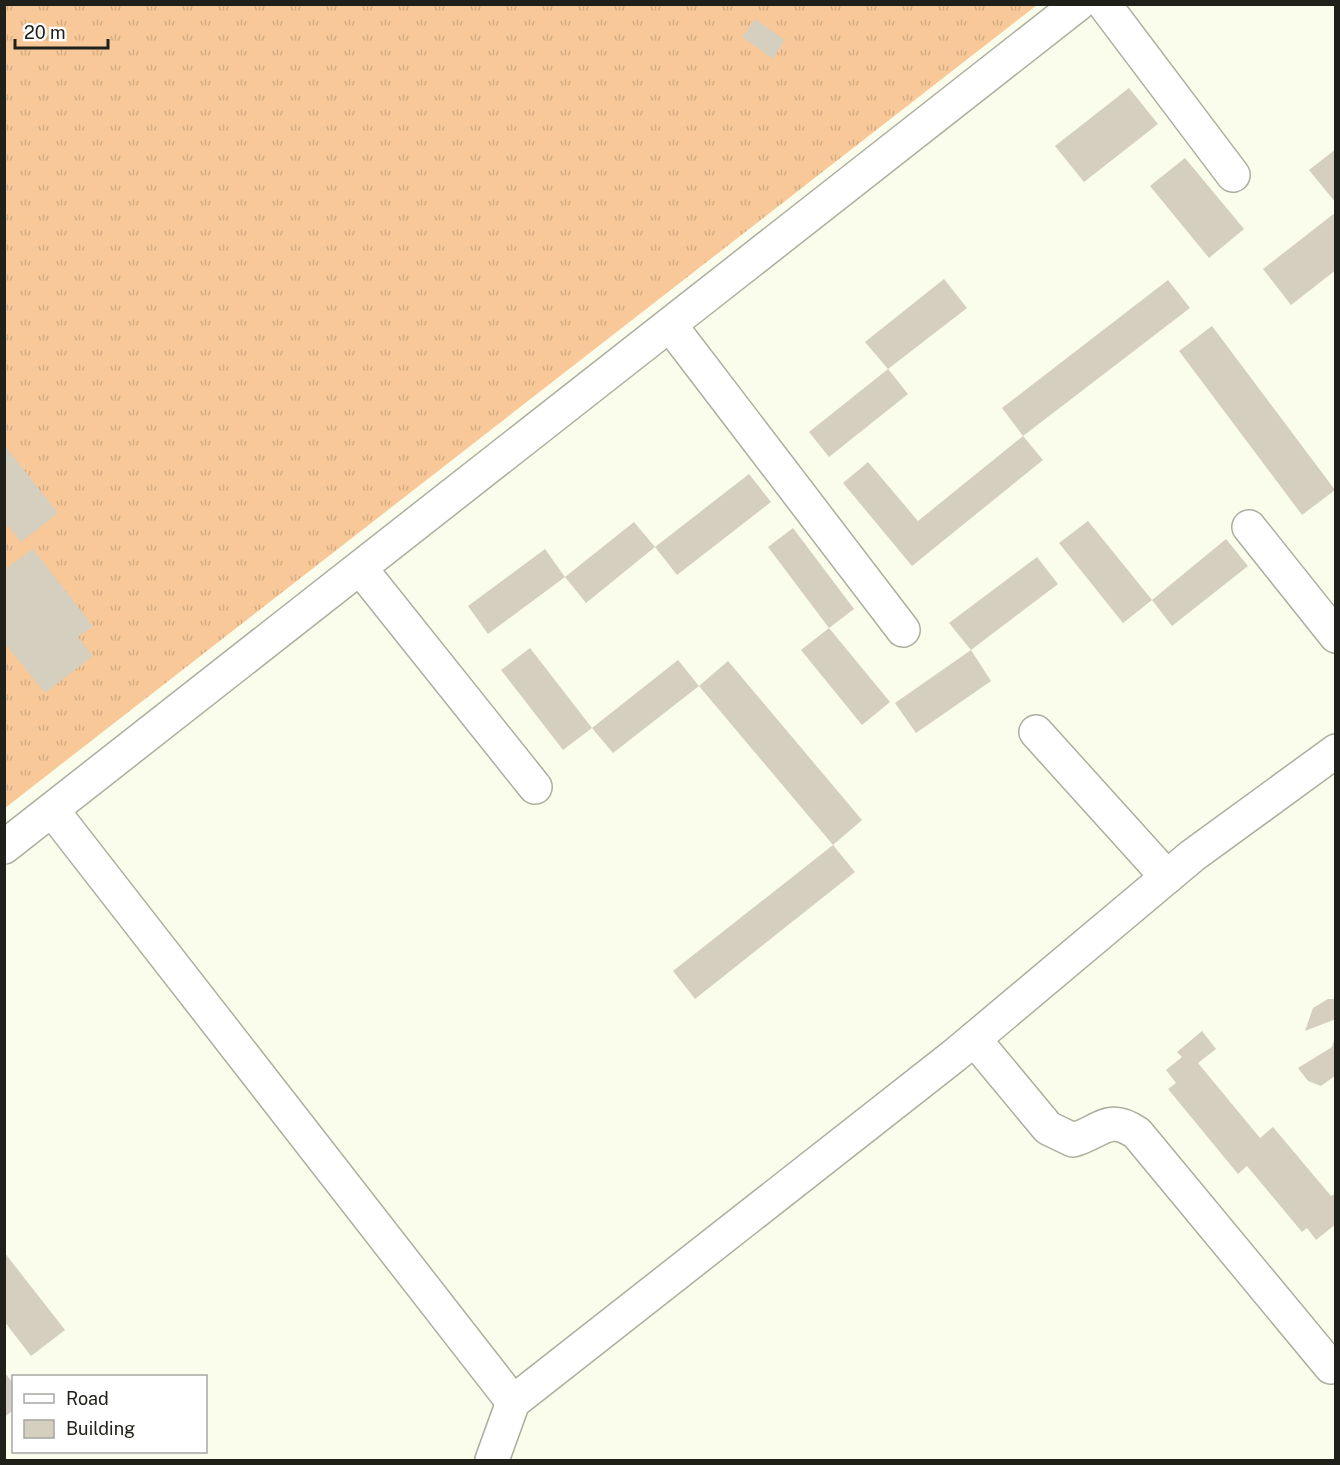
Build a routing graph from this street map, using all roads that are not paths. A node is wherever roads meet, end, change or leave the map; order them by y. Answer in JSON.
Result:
{"nodes":[{"id":1,"x":1078,"y":4,"type":"edge"},
{"id":2,"x":1104,"y":4,"type":"edge"},
{"id":3,"x":1233,"y":175,"type":"dead end"},
{"id":4,"x":670,"y":325,"type":"junction"},
{"id":5,"x":1249,"y":527,"type":"dead end"},
{"id":6,"x":360,"y":568,"type":"junction"},
{"id":7,"x":903,"y":630,"type":"dead end"},
{"id":8,"x":1335,"y":636,"type":"edge"},
{"id":9,"x":1036,"y":732,"type":"dead end"},
{"id":10,"x":1335,"y":751,"type":"edge"},
{"id":11,"x":535,"y":787,"type":"dead end"},
{"id":12,"x":52,"y":810,"type":"junction"},
{"id":13,"x":4,"y":847,"type":"edge"},
{"id":14,"x":1167,"y":877,"type":"junction"},
{"id":15,"x":974,"y":1039,"type":"junction"},
{"id":16,"x":1331,"y":1366,"type":"dead end"},
{"id":17,"x":513,"y":1402,"type":"junction"},
{"id":18,"x":492,"y":1461,"type":"edge"}],
"edges":[{"from":1,"to":4,"type":"street"},
{"from":2,"to":3,"type":"street"},
{"from":4,"to":6,"type":"street"},
{"from":4,"to":7,"type":"street"},
{"from":5,"to":8,"type":"street"},
{"from":6,"to":11,"type":"street"},
{"from":6,"to":12,"type":"street"},
{"from":9,"to":14,"type":"street"},
{"from":10,"to":14,"type":"street"},
{"from":12,"to":13,"type":"street"},
{"from":12,"to":17,"type":"street"},
{"from":14,"to":15,"type":"street"},
{"from":15,"to":16,"type":"street"},
{"from":15,"to":17,"type":"street"},
{"from":17,"to":18,"type":"street"}]}
